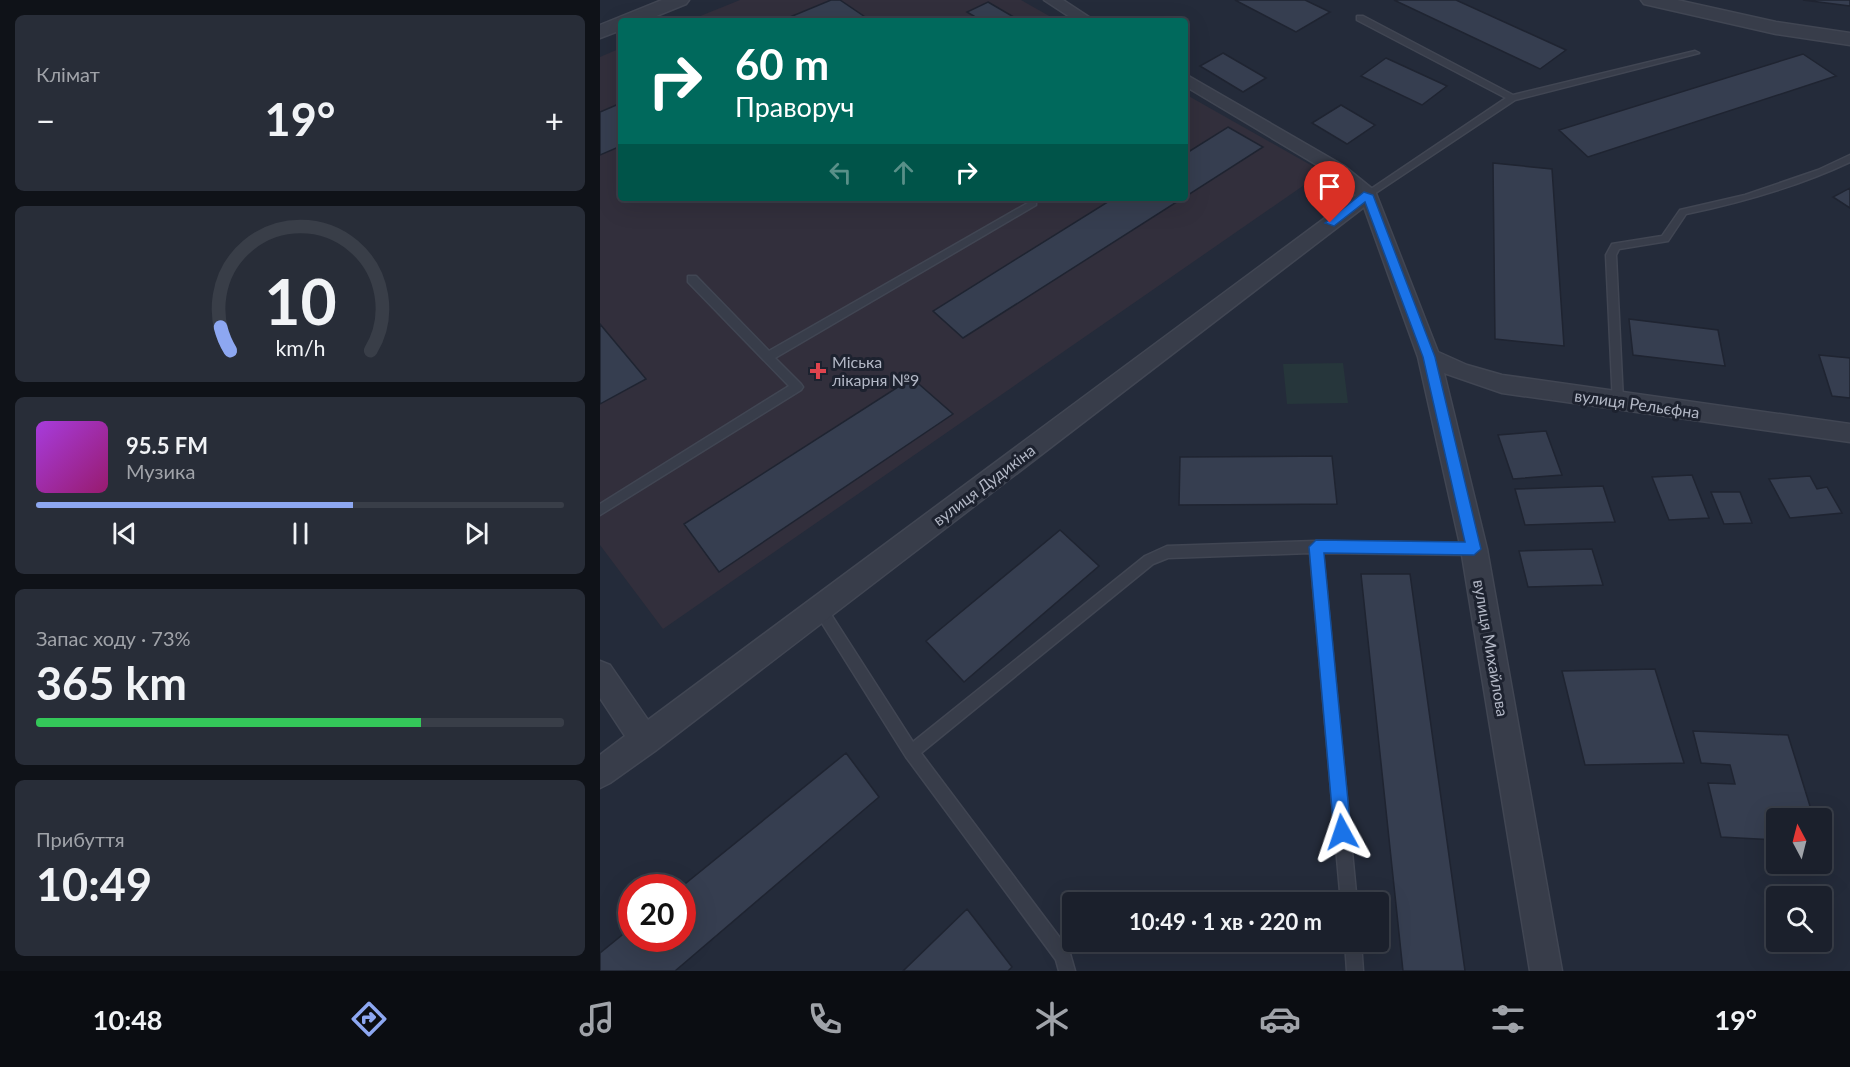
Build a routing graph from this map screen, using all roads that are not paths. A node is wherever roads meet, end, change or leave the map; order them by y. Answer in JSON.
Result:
{"nodes":[{"id":1,"x":679,"y":0,"type":"edge"},
{"id":2,"x":1052,"y":0,"type":"edge"},
{"id":3,"x":1651,"y":0,"type":"edge"},
{"id":4,"x":634,"y":18,"type":"edge"},
{"id":5,"x":1082,"y":18,"type":"edge"},
{"id":6,"x":1360,"y":18,"type":"dead end"},
{"id":7,"x":618,"y":24,"type":"edge"},
{"id":8,"x":600,"y":32,"type":"edge"},
{"id":9,"x":1850,"y":39,"type":"edge"},
{"id":10,"x":1695,"y":53,"type":"dead end"},
{"id":11,"x":1188,"y":82,"type":"edge"},
{"id":12,"x":1512,"y":98,"type":"junction"},
{"id":13,"x":1850,"y":158,"type":"edge"},
{"id":14,"x":1368,"y":195,"type":"junction"},
{"id":15,"x":1033,"y":203,"type":"dead end"},
{"id":16,"x":692,"y":279,"type":"dead end"},
{"id":17,"x":768,"y":357,"type":"junction"},
{"id":18,"x":1429,"y":357,"type":"junction"},
{"id":19,"x":1617,"y":401,"type":"junction"},
{"id":20,"x":1850,"y":433,"type":"edge"},
{"id":21,"x":601,"y":507,"type":"edge"},
{"id":22,"x":1316,"y":547,"type":"junction"},
{"id":23,"x":1474,"y":549,"type":"junction"},
{"id":24,"x":820,"y":609,"type":"junction"},
{"id":25,"x":600,"y":674,"type":"edge"},
{"id":26,"x":645,"y":741,"type":"junction"},
{"id":27,"x":911,"y":752,"type":"junction"},
{"id":28,"x":600,"y":773,"type":"edge"},
{"id":29,"x":1348,"y":892,"type":"edge"},
{"id":30,"x":1354,"y":952,"type":"edge"},
{"id":31,"x":1067,"y":971,"type":"edge"},
{"id":32,"x":1355,"y":971,"type":"edge"},
{"id":33,"x":1546,"y":971,"type":"edge"}],
"edges":[{"from":1,"to":4,"type":"street"},
{"from":2,"to":5,"type":"street"},
{"from":3,"to":9,"type":"street"},
{"from":6,"to":12,"type":"lane"},
{"from":7,"to":8,"type":"street"},
{"from":10,"to":12,"type":"lane"},
{"from":11,"to":14,"type":"street"},
{"from":12,"to":14,"type":"lane"},
{"from":13,"to":19,"type":"lane"},
{"from":14,"to":18,"type":"street","name":"вулиця Михайлова"},
{"from":14,"to":24,"type":"street","name":"вулиця Дудикіна"},
{"from":15,"to":17,"type":"lane"},
{"from":16,"to":17,"type":"lane"},
{"from":17,"to":21,"type":"lane"},
{"from":18,"to":19,"type":"street","name":"вулиця Рельєфна"},
{"from":18,"to":23,"type":"street","name":"вулиця Михайлова"},
{"from":19,"to":20,"type":"street","name":"вулиця Рельєфна"},
{"from":22,"to":23,"type":"lane"},
{"from":22,"to":27,"type":"lane"},
{"from":22,"to":29,"type":"lane"},
{"from":23,"to":33,"type":"street","name":"вулиця Михайлова"},
{"from":24,"to":26,"type":"street","name":"вулиця Дудикіна"},
{"from":24,"to":27,"type":"lane"},
{"from":25,"to":26,"type":"street"},
{"from":26,"to":28,"type":"street","name":"вулиця Дудикіна"},
{"from":27,"to":31,"type":"lane"},
{"from":30,"to":32,"type":"lane"}]}
